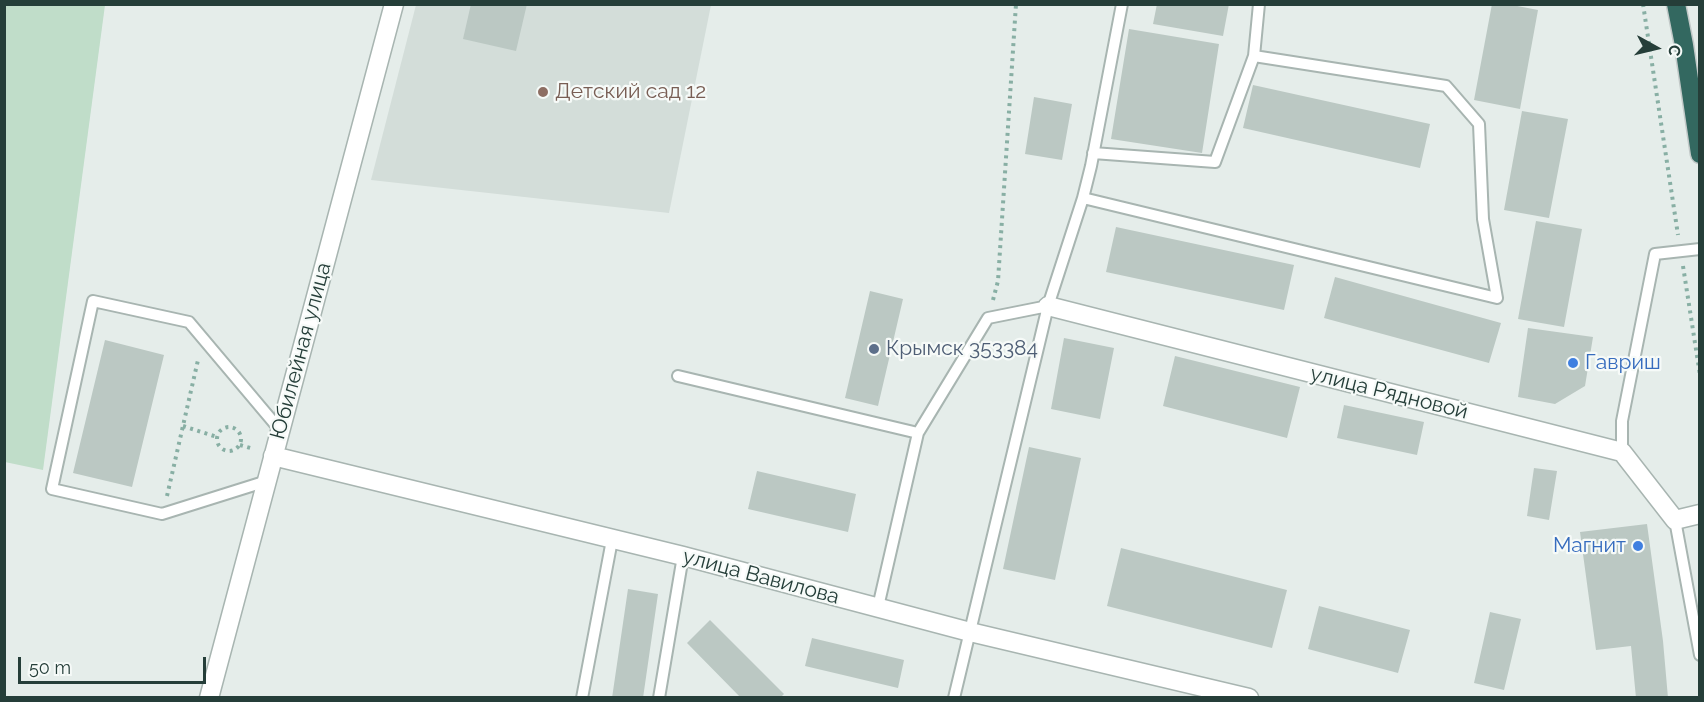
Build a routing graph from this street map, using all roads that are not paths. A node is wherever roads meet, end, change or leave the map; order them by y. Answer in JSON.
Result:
{"nodes":[{"id":1,"x":394,"y":4,"type":"edge"},
{"id":2,"x":1122,"y":4,"type":"edge"},
{"id":3,"x":1259,"y":4,"type":"edge"},
{"id":4,"x":1676,"y":4,"type":"edge"},
{"id":5,"x":1254,"y":56,"type":"junction"},
{"id":6,"x":1094,"y":153,"type":"junction"},
{"id":7,"x":1700,"y":154,"type":"edge"},
{"id":8,"x":1083,"y":198,"type":"junction"},
{"id":9,"x":1700,"y":249,"type":"edge"},
{"id":10,"x":1048,"y":306,"type":"junction"},
{"id":11,"x":678,"y":376,"type":"dead end"},
{"id":12,"x":280,"y":430,"type":"junction"},
{"id":13,"x":918,"y":433,"type":"junction"},
{"id":14,"x":1622,"y":452,"type":"junction"},
{"id":15,"x":273,"y":456,"type":"junction"},
{"id":16,"x":267,"y":481,"type":"junction"},
{"id":17,"x":1700,"y":514,"type":"edge"},
{"id":18,"x":1675,"y":520,"type":"junction"},
{"id":19,"x":612,"y":540,"type":"junction"},
{"id":20,"x":683,"y":556,"type":"junction"},
{"id":21,"x":878,"y":607,"type":"junction"},
{"id":22,"x":970,"y":632,"type":"junction"},
{"id":23,"x":1700,"y":654,"type":"edge"},
{"id":24,"x":208,"y":698,"type":"edge"},
{"id":25,"x":582,"y":698,"type":"edge"},
{"id":26,"x":659,"y":698,"type":"edge"},
{"id":27,"x":954,"y":698,"type":"edge"},
{"id":28,"x":1249,"y":698,"type":"edge"}],
"edges":[{"from":1,"to":12,"type":"street","name":"Юбилейная улица"},
{"from":2,"to":6,"type":"lane"},
{"from":3,"to":5,"type":"lane"},
{"from":4,"to":7,"type":"highway"},
{"from":5,"to":6,"type":"lane"},
{"from":5,"to":8,"type":"lane"},
{"from":6,"to":8,"type":"lane"},
{"from":8,"to":10,"type":"lane"},
{"from":9,"to":14,"type":"lane"},
{"from":10,"to":13,"type":"lane"},
{"from":10,"to":14,"type":"street","name":"улица Рядновой"},
{"from":10,"to":22,"type":"lane"},
{"from":11,"to":13,"type":"lane"},
{"from":12,"to":15,"type":"street","name":"Юбилейная улица"},
{"from":12,"to":16,"type":"lane"},
{"from":13,"to":21,"type":"lane"},
{"from":14,"to":18,"type":"street"},
{"from":15,"to":16,"type":"street","name":"Юбилейная улица"},
{"from":15,"to":19,"type":"street","name":"улица Вавилова"},
{"from":16,"to":24,"type":"street","name":"Юбилейная улица"},
{"from":17,"to":18,"type":"street"},
{"from":18,"to":23,"type":"lane"},
{"from":19,"to":20,"type":"street","name":"улица Вавилова"},
{"from":19,"to":25,"type":"lane"},
{"from":20,"to":21,"type":"street","name":"улица Вавилова"},
{"from":20,"to":26,"type":"lane"},
{"from":21,"to":22,"type":"street","name":"улица Вавилова"},
{"from":22,"to":27,"type":"lane"},
{"from":22,"to":28,"type":"street","name":"улица Вавилова"}]}
